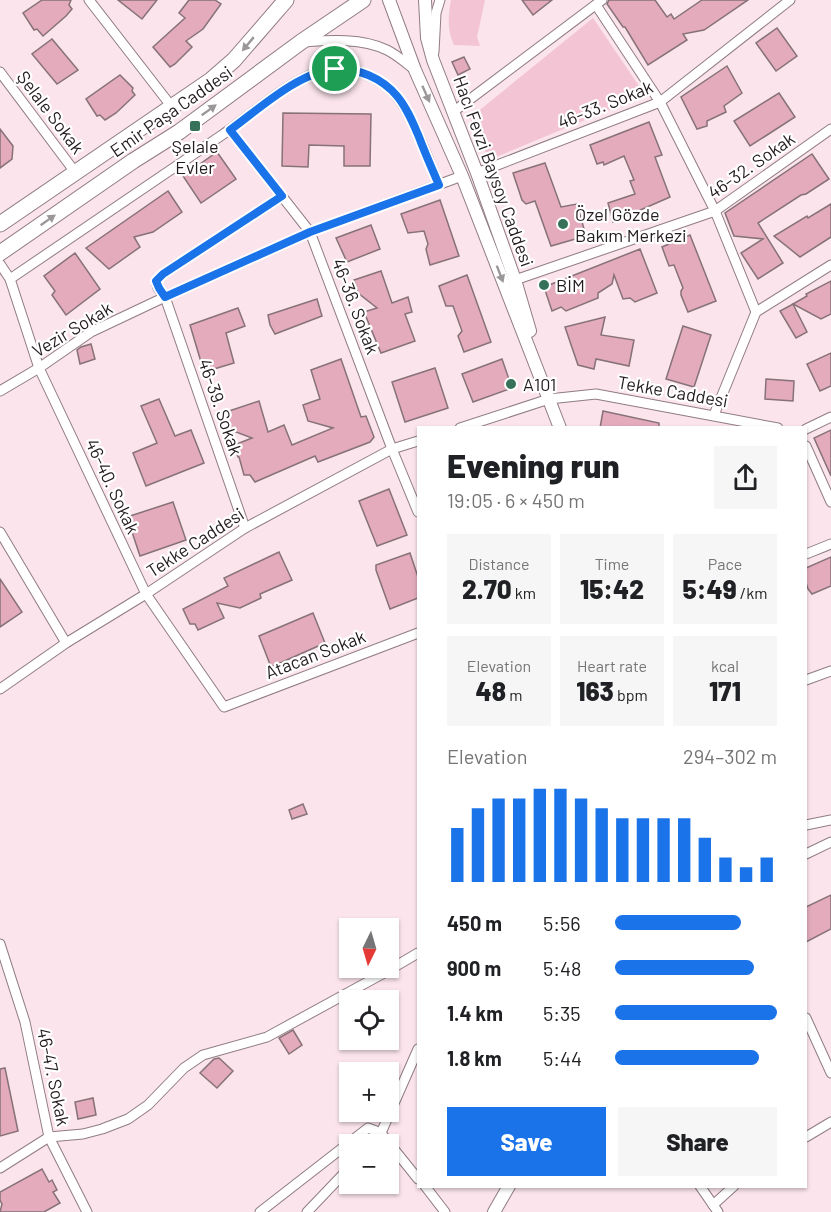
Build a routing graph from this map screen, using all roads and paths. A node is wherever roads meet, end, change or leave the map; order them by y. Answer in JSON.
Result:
{"nodes":[{"id":1,"x":286,"y":0,"type":"edge"},
{"id":2,"x":363,"y":0,"type":"edge"},
{"id":3,"x":389,"y":0,"type":"edge"},
{"id":4,"x":425,"y":0,"type":"edge"},
{"id":5,"x":440,"y":0,"type":"edge"},
{"id":6,"x":790,"y":0,"type":"edge"},
{"id":7,"x":93,"y":2,"type":"edge"},
{"id":8,"x":599,"y":2,"type":"edge"},
{"id":9,"x":301,"y":42,"type":"junction"},
{"id":10,"x":433,"y":60,"type":"junction"},
{"id":11,"x":415,"y":70,"type":"junction"},
{"id":12,"x":0,"y":72,"type":"edge"},
{"id":13,"x":660,"y":102,"type":"junction"},
{"id":14,"x":172,"y":107,"type":"junction"},
{"id":15,"x":453,"y":112,"type":"junction"},
{"id":16,"x":831,"y":129,"type":"edge"},
{"id":17,"x":230,"y":130,"type":"junction"},
{"id":18,"x":75,"y":172,"type":"junction"},
{"id":19,"x":477,"y":173,"type":"junction"},
{"id":20,"x":462,"y":177,"type":"junction"},
{"id":21,"x":439,"y":185,"type":"junction"},
{"id":22,"x":282,"y":196,"type":"junction"},
{"id":23,"x":715,"y":211,"type":"junction"},
{"id":24,"x":0,"y":224,"type":"edge"},
{"id":25,"x":310,"y":232,"type":"junction"},
{"id":26,"x":0,"y":253,"type":"edge"},
{"id":27,"x":0,"y":264,"type":"edge"},
{"id":28,"x":831,"y":265,"type":"edge"},
{"id":29,"x":10,"y":279,"type":"junction"},
{"id":30,"x":515,"y":280,"type":"junction"},
{"id":31,"x":165,"y":297,"type":"junction"},
{"id":32,"x":756,"y":312,"type":"junction"},
{"id":33,"x":39,"y":368,"type":"junction"},
{"id":34,"x":0,"y":391,"type":"edge"},
{"id":35,"x":549,"y":399,"type":"junction"},
{"id":36,"x":714,"y":415,"type":"junction"},
{"id":37,"x":831,"y":417,"type":"edge"},
{"id":38,"x":465,"y":426,"type":"edge"},
{"id":39,"x":559,"y":426,"type":"edge"},
{"id":40,"x":768,"y":426,"type":"edge"},
{"id":41,"x":807,"y":429,"type":"edge"},
{"id":42,"x":417,"y":441,"type":"edge"},
{"id":43,"x":807,"y":448,"type":"edge"},
{"id":44,"x":392,"y":449,"type":"junction"},
{"id":45,"x":831,"y":502,"type":"edge"},
{"id":46,"x":417,"y":510,"type":"edge"},
{"id":47,"x":245,"y":528,"type":"junction"},
{"id":48,"x":0,"y":532,"type":"edge"},
{"id":49,"x":831,"y":544,"type":"edge"},
{"id":50,"x":807,"y":554,"type":"edge"},
{"id":51,"x":146,"y":594,"type":"junction"},
{"id":52,"x":417,"y":633,"type":"edge"},
{"id":53,"x":66,"y":643,"type":"junction"},
{"id":54,"x":831,"y":671,"type":"edge"},
{"id":55,"x":807,"y":680,"type":"edge"},
{"id":56,"x":0,"y":689,"type":"edge"},
{"id":57,"x":224,"y":707,"type":"joint"},
{"id":58,"x":831,"y":820,"type":"edge"},
{"id":59,"x":807,"y":825,"type":"edge"},
{"id":60,"x":831,"y":842,"type":"edge"},
{"id":61,"x":807,"y":854,"type":"edge"},
{"id":62,"x":0,"y":944,"type":"edge"},
{"id":63,"x":417,"y":954,"type":"edge"},
{"id":64,"x":807,"y":1020,"type":"edge"},
{"id":65,"x":417,"y":1051,"type":"edge"},
{"id":66,"x":830,"y":1069,"type":"edge"},
{"id":67,"x":831,"y":1122,"type":"edge"},
{"id":68,"x":381,"y":1133,"type":"junction"},
{"id":69,"x":807,"y":1136,"type":"edge"},
{"id":70,"x":49,"y":1137,"type":"junction"},
{"id":71,"x":0,"y":1168,"type":"edge"},
{"id":72,"x":417,"y":1178,"type":"edge"},
{"id":73,"x":339,"y":1179,"type":"edge"},
{"id":74,"x":427,"y":1188,"type":"edge"},
{"id":75,"x":508,"y":1188,"type":"edge"},
{"id":76,"x":701,"y":1188,"type":"edge"},
{"id":77,"x":732,"y":1188,"type":"edge"},
{"id":78,"x":716,"y":1208,"type":"edge"},
{"id":79,"x":87,"y":1212,"type":"edge"},
{"id":80,"x":260,"y":1212,"type":"edge"},
{"id":81,"x":307,"y":1212,"type":"edge"},
{"id":82,"x":445,"y":1212,"type":"edge"},
{"id":83,"x":494,"y":1212,"type":"edge"}],
"edges":[{"from":1,"to":14,"type":"main road","name":"Emir Paşa Caddesi","one_way":true},
{"from":2,"to":9,"type":"main road","name":"Emir Paşa Caddesi"},
{"from":3,"to":11,"type":"street","name":"Hacı Fevzi Baysoy Caddesi"},
{"from":4,"to":10,"type":"street","name":"Hacı Fevzi Baysoy Caddesi"},
{"from":5,"to":10,"type":"street","name":"Hacı Fevzi Baysoy Caddesi"},
{"from":6,"to":13,"type":"street","name":"46-33. Sokak"},
{"from":7,"to":14,"type":"street"},
{"from":8,"to":13,"type":"street"},
{"from":8,"to":15,"type":"street"},
{"from":9,"to":11,"type":"street"},
{"from":26,"to":9,"type":"main road","name":"Emir Paşa Caddesi","one_way":true},
{"from":10,"to":15,"type":"street","name":"Hacı Fevzi Baysoy Caddesi"},
{"from":11,"to":20,"type":"street","name":"Hacı Fevzi Baysoy Caddesi","one_way":true},
{"from":12,"to":18,"type":"street","name":"Şelale Sokak"},
{"from":13,"to":19,"type":"street","name":"46-33. Sokak"},
{"from":13,"to":23,"type":"street"},
{"from":14,"to":18,"type":"main road","name":"Emir Paşa Caddesi"},
{"from":15,"to":19,"type":"street","name":"Hacı Fevzi Baysoy Caddesi"},
{"from":16,"to":23,"type":"street","name":"46-32. Sokak"},
{"from":17,"to":21,"type":"street"},
{"from":17,"to":22,"type":"street","name":"46-36. Sokak"},
{"from":17,"to":29,"type":"street"},
{"from":18,"to":24,"type":"main road","name":"Emir Paşa Caddesi"},
{"from":19,"to":30,"type":"street","name":"Hacı Fevzi Baysoy Caddesi"},
{"from":20,"to":21,"type":"street","name":"Vezir Sokak"},
{"from":20,"to":35,"type":"street","name":"Hacı Fevzi Baysoy Caddesi","one_way":true},
{"from":21,"to":25,"type":"street","name":"Vezir Sokak"},
{"from":22,"to":25,"type":"street","name":"46-36. Sokak"},
{"from":22,"to":31,"type":"street","name":"46-39. Sokak"},
{"from":23,"to":30,"type":"street","name":"46-32. Sokak"},
{"from":23,"to":32,"type":"street"},
{"from":25,"to":31,"type":"street","name":"Vezir Sokak"},
{"from":25,"to":44,"type":"street","name":"46-36. Sokak"},
{"from":27,"to":29,"type":"street","name":"46-40. Sokak"},
{"from":28,"to":32,"type":"street"},
{"from":29,"to":33,"type":"street","name":"46-40. Sokak"},
{"from":30,"to":35,"type":"street","name":"Hacı Fevzi Baysoy Caddesi"},
{"from":31,"to":33,"type":"street","name":"Vezir Sokak"},
{"from":31,"to":47,"type":"street","name":"46-39. Sokak"},
{"from":32,"to":36,"type":"street"},
{"from":33,"to":34,"type":"street","name":"Vezir Sokak"},
{"from":33,"to":51,"type":"street","name":"46-40. Sokak"},
{"from":35,"to":36,"type":"street","name":"Tekke Caddesi"},
{"from":35,"to":38,"type":"street","name":"Tekke Caddesi"},
{"from":35,"to":39,"type":"street","name":"Hacı Fevzi Baysoy Caddesi"},
{"from":36,"to":40,"type":"street","name":"Tekke Caddesi"},
{"from":37,"to":41,"type":"street"},
{"from":42,"to":44,"type":"street","name":"Tekke Caddesi"},
{"from":43,"to":45,"type":"street"},
{"from":44,"to":46,"type":"street","name":"46-36. Sokak"},
{"from":44,"to":47,"type":"street","name":"Tekke Caddesi"},
{"from":47,"to":51,"type":"street","name":"Tekke Caddesi"},
{"from":48,"to":53,"type":"street"},
{"from":49,"to":50,"type":"street"},
{"from":51,"to":53,"type":"street","name":"Tekke Caddesi"},
{"from":51,"to":57,"type":"street","name":"46-40. Sokak"},
{"from":52,"to":57,"type":"street","name":"Atacan Sokak"},
{"from":53,"to":56,"type":"street","name":"Tekke Caddesi"},
{"from":54,"to":55,"type":"street"},
{"from":58,"to":59,"type":"street"},
{"from":60,"to":61,"type":"street"},
{"from":62,"to":70,"type":"street","name":"46-47. Sokak"},
{"from":63,"to":70,"type":"street"},
{"from":64,"to":66,"type":"street"},
{"from":65,"to":68,"type":"street"},
{"from":67,"to":69,"type":"street"},
{"from":68,"to":72,"type":"street"},
{"from":68,"to":80,"type":"street"},
{"from":70,"to":71,"type":"street"},
{"from":70,"to":79,"type":"street","name":"46-47. Sokak"},
{"from":73,"to":81,"type":"street"},
{"from":74,"to":82,"type":"street"},
{"from":75,"to":83,"type":"street"},
{"from":76,"to":78,"type":"street"},
{"from":77,"to":78,"type":"street"}]}
